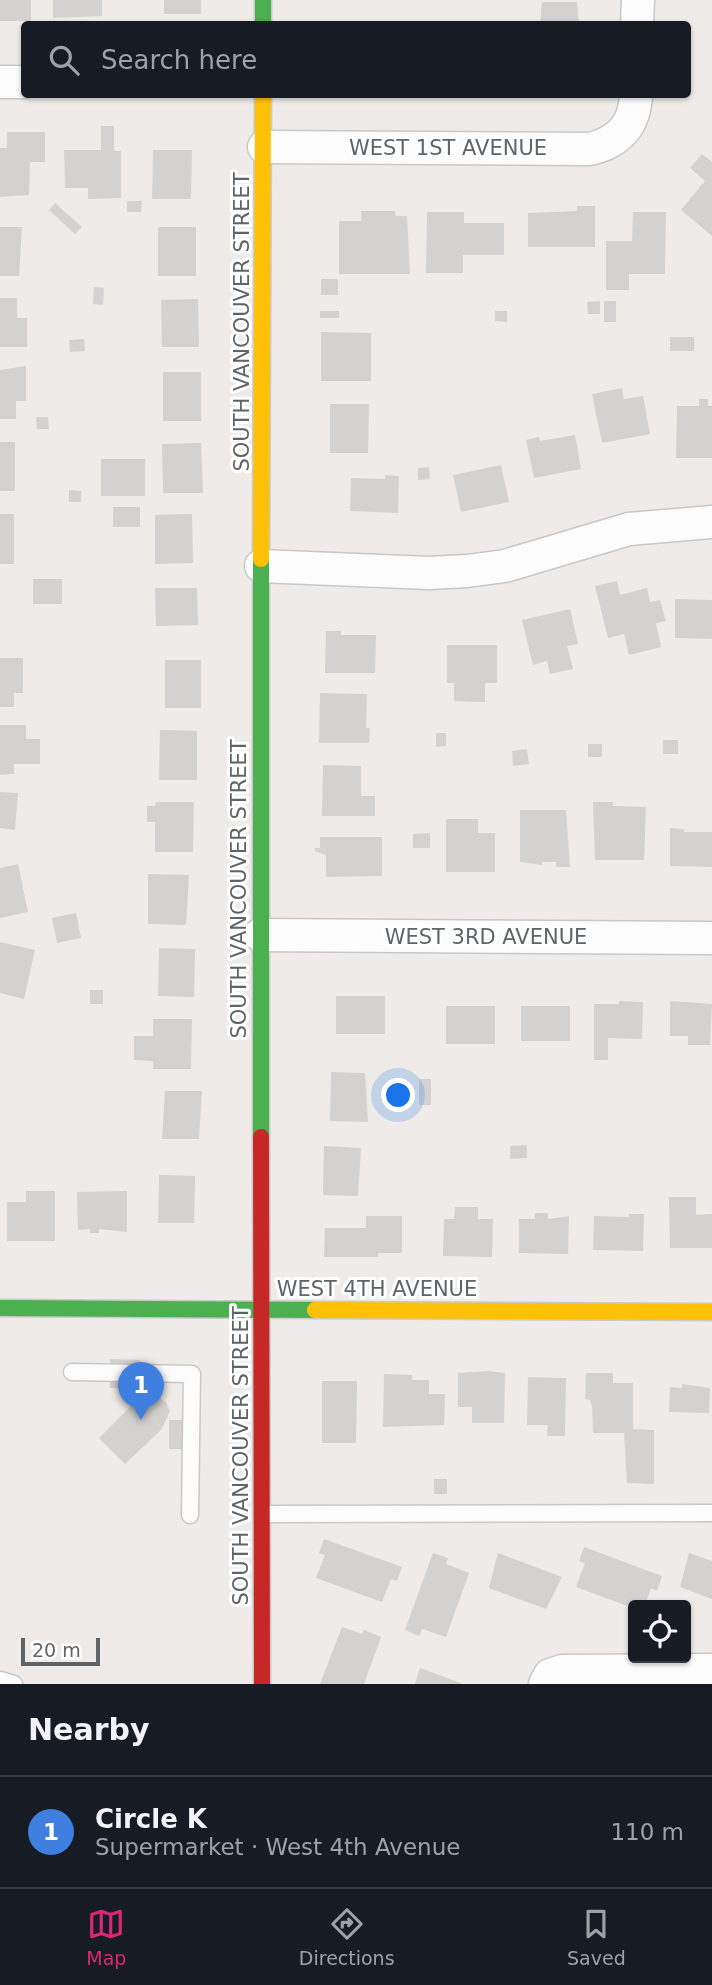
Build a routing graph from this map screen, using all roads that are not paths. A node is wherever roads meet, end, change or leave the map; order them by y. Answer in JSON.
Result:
{"nodes":[{"id":1,"x":263,"y":0,"type":"edge"},
{"id":2,"x":638,"y":0,"type":"edge"},
{"id":3,"x":263,"y":21,"type":"edge"},
{"id":4,"x":637,"y":21,"type":"edge"},
{"id":5,"x":0,"y":82,"type":"edge"},
{"id":6,"x":21,"y":82,"type":"edge"},
{"id":7,"x":263,"y":98,"type":"edge"},
{"id":8,"x":636,"y":98,"type":"edge"},
{"id":9,"x":264,"y":147,"type":"junction"},
{"id":10,"x":712,"y":522,"type":"edge"},
{"id":11,"x":261,"y":566,"type":"junction"},
{"id":12,"x":260,"y":935,"type":"junction"},
{"id":13,"x":712,"y":938,"type":"edge"},
{"id":14,"x":0,"y":1307,"type":"edge"},
{"id":15,"x":263,"y":1309,"type":"junction"},
{"id":16,"x":712,"y":1312,"type":"edge"},
{"id":17,"x":72,"y":1372,"type":"dead end"},
{"id":18,"x":712,"y":1513,"type":"edge"},
{"id":19,"x":262,"y":1514,"type":"junction"},
{"id":20,"x":190,"y":1515,"type":"dead end"},
{"id":21,"x":712,"y":1670,"type":"edge"},
{"id":22,"x":548,"y":1679,"type":"edge"},
{"id":23,"x":0,"y":1680,"type":"edge"},
{"id":24,"x":14,"y":1684,"type":"edge"},
{"id":25,"x":262,"y":1684,"type":"edge"}],
"edges":[{"from":1,"to":3,"type":"street"},
{"from":2,"to":4,"type":"street"},
{"from":5,"to":6,"type":"street"},
{"from":7,"to":9,"type":"street","name":"SOUTH VANCOUVER STREET"},
{"from":8,"to":9,"type":"street","name":"WEST 1ST AVENUE"},
{"from":9,"to":11,"type":"street","name":"SOUTH VANCOUVER STREET"},
{"from":10,"to":11,"type":"street"},
{"from":11,"to":12,"type":"street","name":"SOUTH VANCOUVER STREET"},
{"from":12,"to":13,"type":"street","name":"WEST 3RD AVENUE"},
{"from":12,"to":15,"type":"street","name":"SOUTH VANCOUVER STREET"},
{"from":14,"to":15,"type":"street","name":"WEST 4TH AVENUE"},
{"from":15,"to":16,"type":"street","name":"WEST 4TH AVENUE"},
{"from":15,"to":19,"type":"street","name":"SOUTH VANCOUVER STREET"},
{"from":17,"to":20,"type":"lane"},
{"from":18,"to":19,"type":"lane"},
{"from":19,"to":25,"type":"street","name":"SOUTH VANCOUVER STREET"},
{"from":21,"to":22,"type":"street"},
{"from":23,"to":24,"type":"lane"}]}
